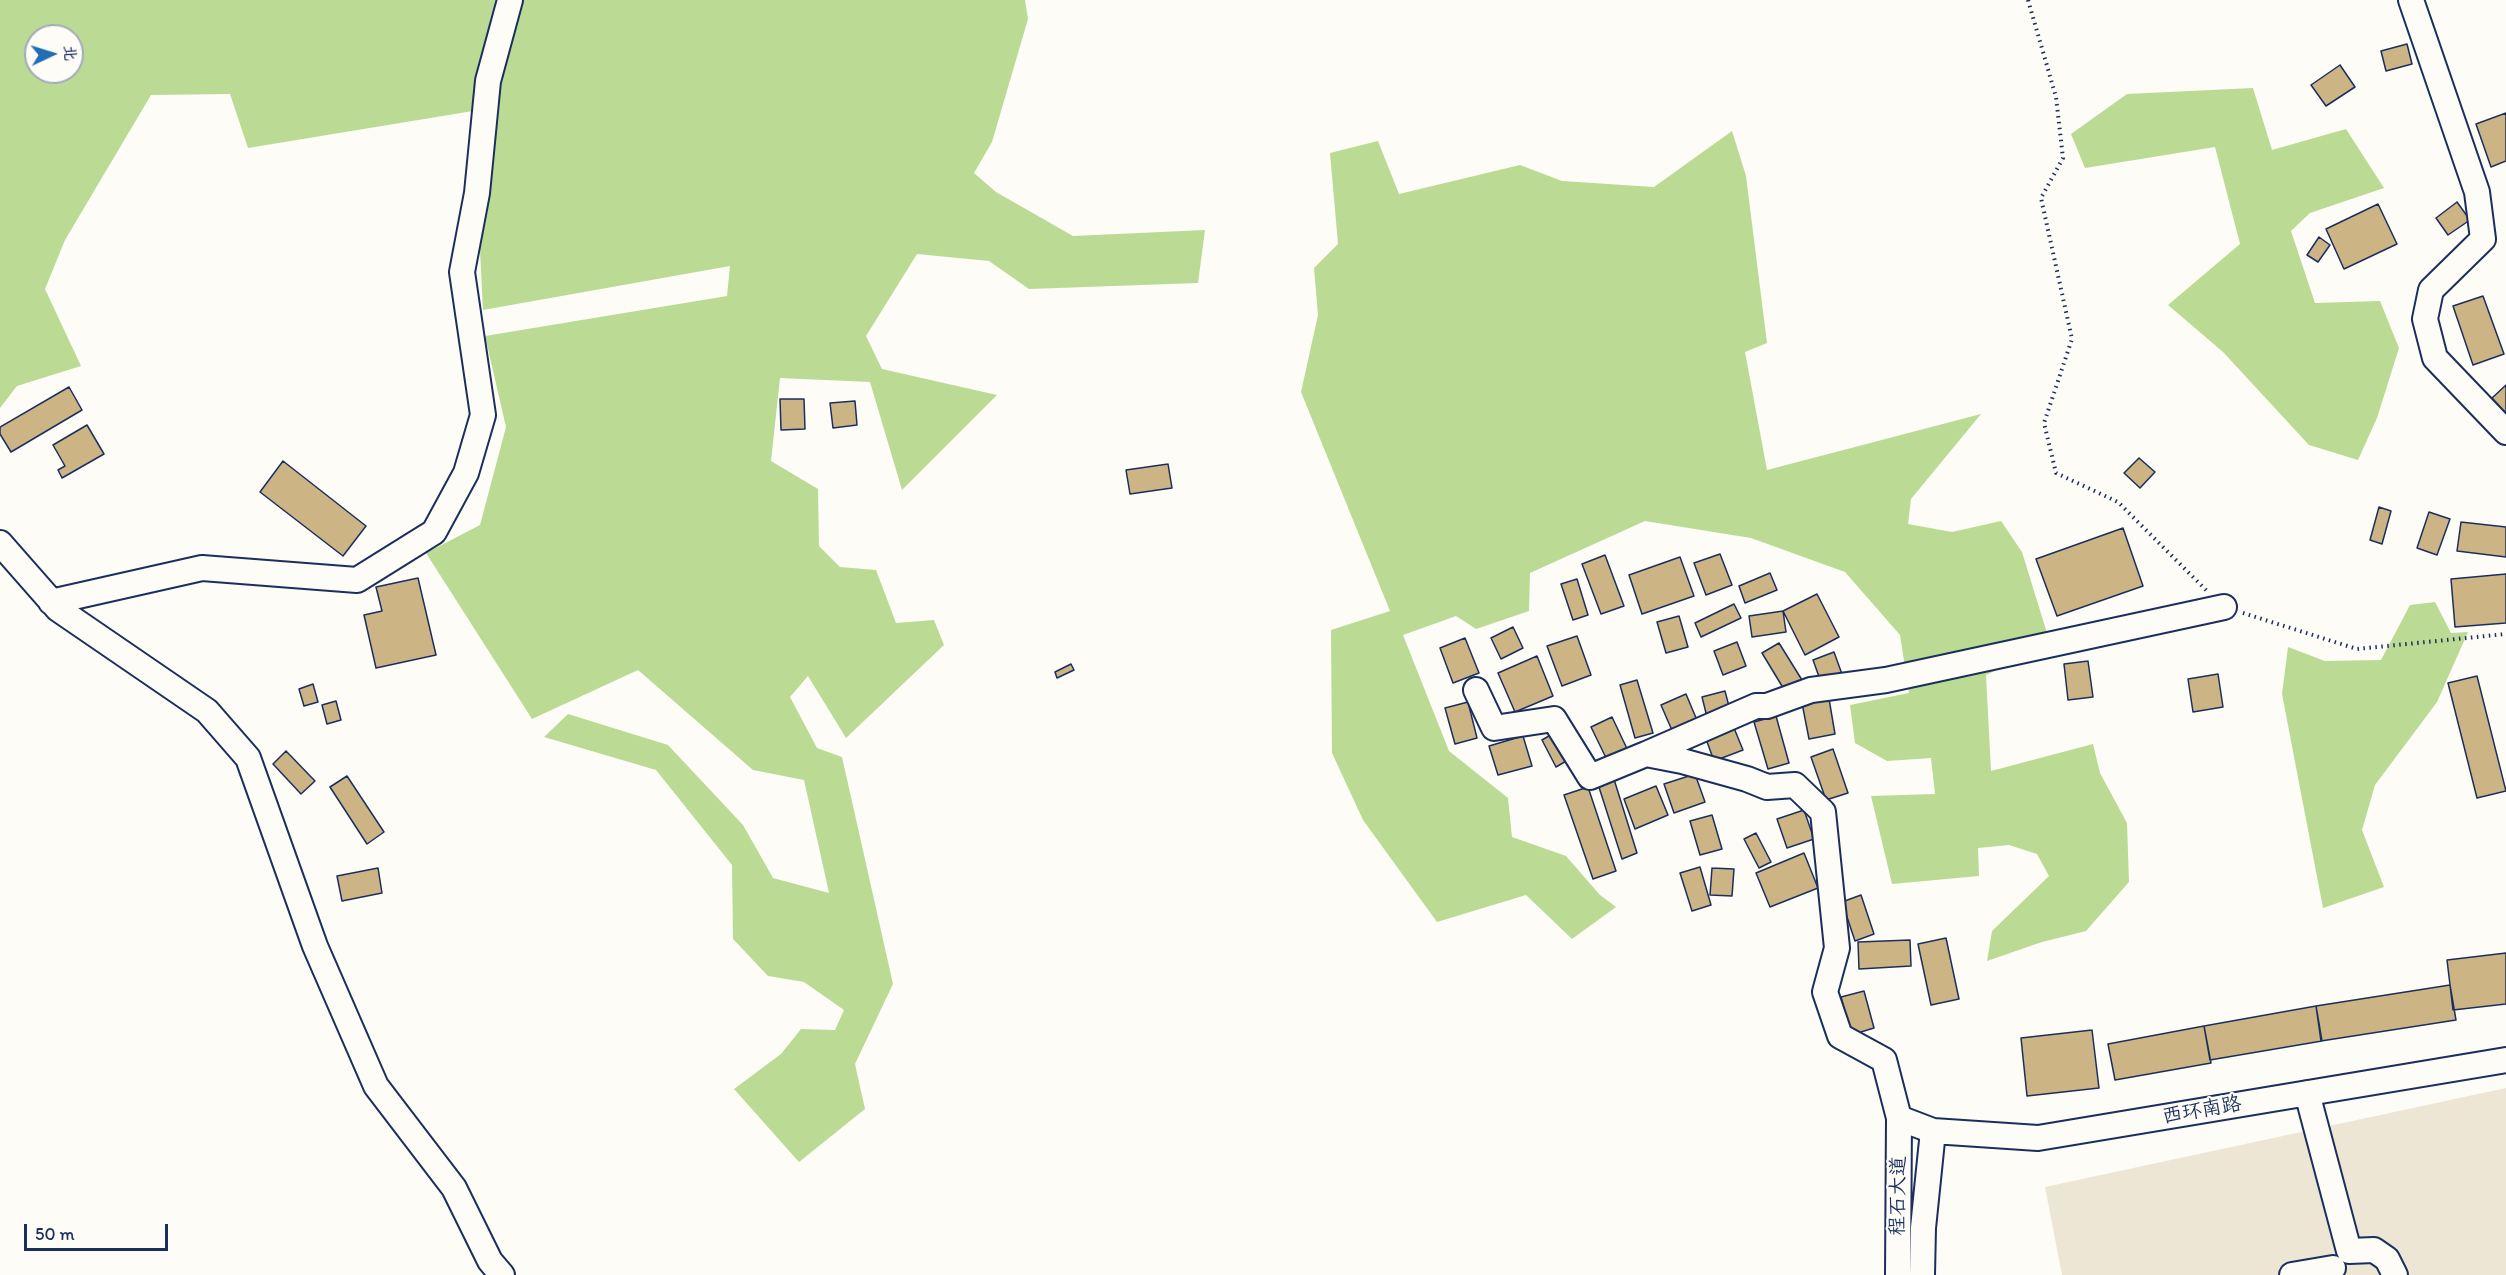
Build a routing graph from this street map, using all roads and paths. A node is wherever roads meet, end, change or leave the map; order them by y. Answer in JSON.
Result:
{"nodes":[{"id":1,"x":510,"y":0,"type":"edge"},
{"id":2,"x":2028,"y":0,"type":"edge"},
{"id":3,"x":2411,"y":0,"type":"edge"},
{"id":4,"x":2506,"y":432,"type":"edge"},
{"id":5,"x":0,"y":543,"type":"edge"},
{"id":6,"x":51,"y":602,"type":"junction"},
{"id":7,"x":2224,"y":607,"type":"junction"},
{"id":8,"x":2506,"y":634,"type":"edge"},
{"id":9,"x":1476,"y":690,"type":"dead end"},
{"id":10,"x":1646,"y":754,"type":"junction"},
{"id":11,"x":2506,"y":1060,"type":"edge"},
{"id":12,"x":2307,"y":1093,"type":"junction"},
{"id":13,"x":1899,"y":1118,"type":"junction"},
{"id":14,"x":1933,"y":1131,"type":"junction"},
{"id":15,"x":2338,"y":1265,"type":"edge"},
{"id":16,"x":502,"y":1275,"type":"edge"},
{"id":17,"x":1898,"y":1275,"type":"edge"},
{"id":18,"x":1922,"y":1275,"type":"edge"},
{"id":19,"x":2292,"y":1275,"type":"edge"},
{"id":20,"x":2395,"y":1275,"type":"edge"}],
"edges":[{"from":1,"to":6,"type":"street"},
{"from":2,"to":7,"type":"path"},
{"from":3,"to":4,"type":"street"},
{"from":5,"to":6,"type":"street"},
{"from":6,"to":16,"type":"street"},
{"from":7,"to":8,"type":"path"},
{"from":7,"to":10,"type":"street"},
{"from":9,"to":10,"type":"street"},
{"from":10,"to":13,"type":"street","name":"程石大道"},
{"from":11,"to":12,"type":"street","name":"西环南路"},
{"from":12,"to":14,"type":"street","name":"西环南路"},
{"from":12,"to":15,"type":"street"},
{"from":13,"to":14,"type":"street","name":"西环南路"},
{"from":13,"to":17,"type":"street","name":"程石大道"},
{"from":14,"to":18,"type":"street","name":"程石大道"},
{"from":15,"to":19,"type":"street"},
{"from":15,"to":20,"type":"street"}]}
